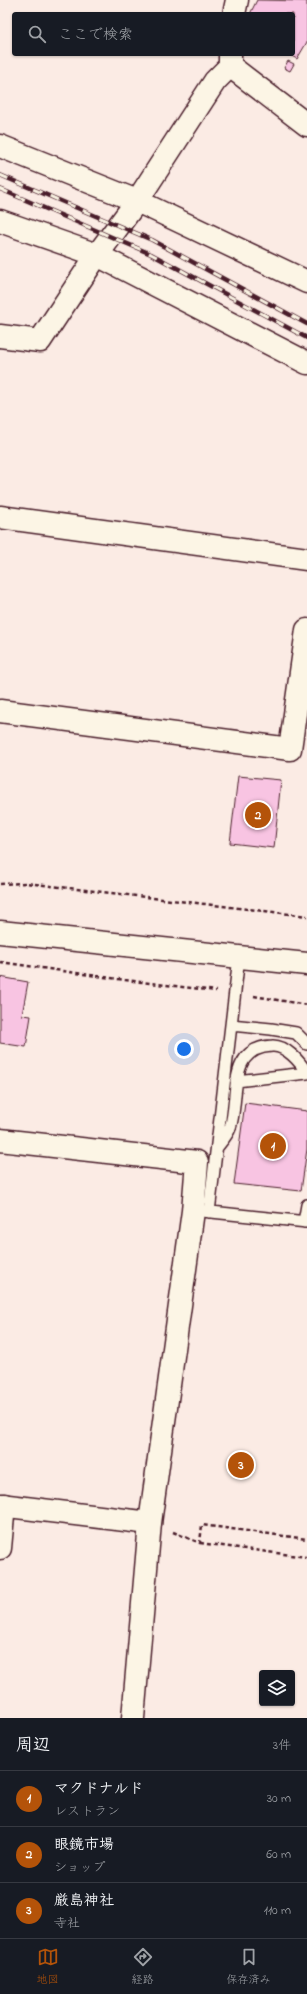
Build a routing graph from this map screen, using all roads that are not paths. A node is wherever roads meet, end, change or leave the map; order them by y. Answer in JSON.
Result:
{"nodes":[{"id":1,"x":237,"y":0,"type":"edge"},
{"id":2,"x":234,"y":12,"type":"edge"},
{"id":3,"x":230,"y":60,"type":"edge"},
{"id":4,"x":307,"y":125,"type":"edge"},
{"id":5,"x":0,"y":146,"type":"edge"},
{"id":6,"x":137,"y":201,"type":"junction"},
{"id":7,"x":0,"y":221,"type":"edge"},
{"id":8,"x":97,"y":255,"type":"junction"},
{"id":9,"x":307,"y":282,"type":"edge"},
{"id":10,"x":0,"y":336,"type":"edge"},
{"id":11,"x":307,"y":363,"type":"edge"},
{"id":12,"x":0,"y":517,"type":"edge"},
{"id":13,"x":307,"y":559,"type":"edge"},
{"id":14,"x":307,"y":630,"type":"edge"},
{"id":15,"x":0,"y":711,"type":"edge"},
{"id":16,"x":0,"y":932,"type":"edge"},
{"id":17,"x":239,"y":957,"type":"junction"},
{"id":18,"x":307,"y":964,"type":"edge"},
{"id":19,"x":231,"y":1025,"type":"junction"},
{"id":20,"x":307,"y":1044,"type":"edge"},
{"id":21,"x":307,"y":1073,"type":"edge"},
{"id":22,"x":236,"y":1081,"type":"junction"},
{"id":23,"x":0,"y":1140,"type":"edge"},
{"id":24,"x":216,"y":1148,"type":"junction"},
{"id":25,"x":307,"y":1205,"type":"edge"},
{"id":26,"x":201,"y":1211,"type":"junction"},
{"id":27,"x":306,"y":1222,"type":"edge"},
{"id":28,"x":2,"y":1505,"type":"edge"},
{"id":29,"x":150,"y":1523,"type":"junction"},
{"id":30,"x":0,"y":1548,"type":"edge"},
{"id":31,"x":132,"y":1718,"type":"edge"}],
"edges":[{"from":1,"to":2,"type":"street"},
{"from":3,"to":4,"type":"street"},
{"from":3,"to":6,"type":"street"},
{"from":5,"to":6,"type":"street"},
{"from":6,"to":8,"type":"street"},
{"from":6,"to":9,"type":"street"},
{"from":7,"to":8,"type":"street"},
{"from":8,"to":10,"type":"street"},
{"from":8,"to":11,"type":"street"},
{"from":12,"to":13,"type":"street"},
{"from":14,"to":15,"type":"street"},
{"from":16,"to":17,"type":"street"},
{"from":17,"to":18,"type":"street"},
{"from":17,"to":19,"type":"lane"},
{"from":19,"to":20,"type":"lane"},
{"from":19,"to":24,"type":"lane"},
{"from":21,"to":22,"type":"lane"},
{"from":21,"to":22,"type":"lane"},
{"from":22,"to":24,"type":"lane"},
{"from":23,"to":26,"type":"street"},
{"from":24,"to":26,"type":"lane"},
{"from":25,"to":27,"type":"lane"},
{"from":26,"to":27,"type":"lane"},
{"from":26,"to":29,"type":"street"},
{"from":28,"to":29,"type":"street"},
{"from":28,"to":30,"type":"street"},
{"from":29,"to":31,"type":"street"}]}
